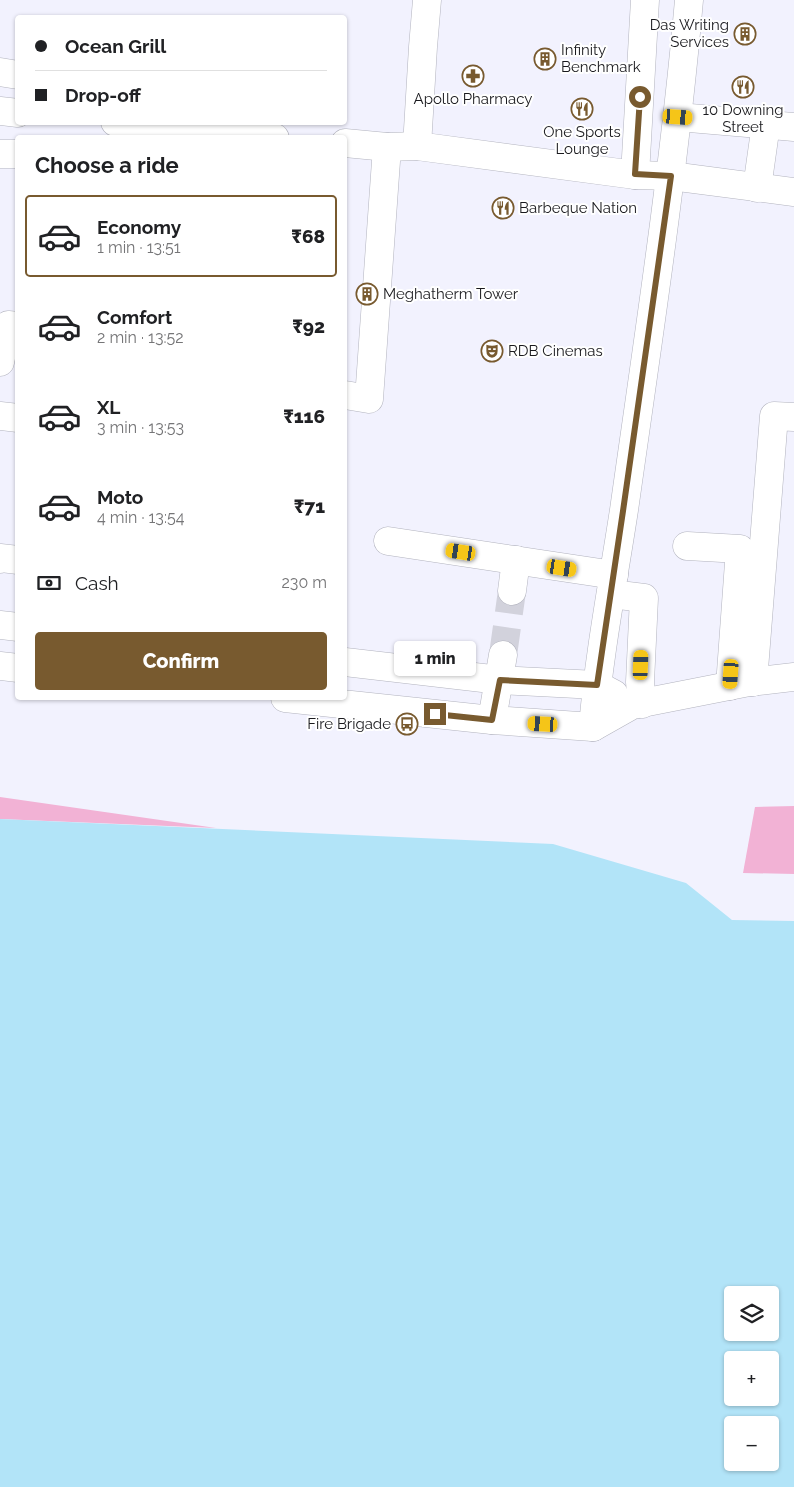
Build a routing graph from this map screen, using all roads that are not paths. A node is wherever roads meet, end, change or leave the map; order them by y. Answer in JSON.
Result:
{"nodes":[{"id":1,"x":427,"y":0,"type":"edge"},
{"id":2,"x":645,"y":0,"type":"edge"},
{"id":3,"x":689,"y":0,"type":"edge"},
{"id":4,"x":0,"y":72,"type":"edge"},
{"id":5,"x":15,"y":74,"type":"edge"},
{"id":6,"x":0,"y":111,"type":"edge"},
{"id":7,"x":15,"y":113,"type":"edge"},
{"id":8,"x":678,"y":117,"type":"junction"},
{"id":9,"x":766,"y":124,"type":"junction"},
{"id":10,"x":143,"y":125,"type":"edge"},
{"id":11,"x":794,"y":127,"type":"edge"},
{"id":12,"x":238,"y":135,"type":"edge"},
{"id":13,"x":347,"y":143,"type":"edge"},
{"id":14,"x":417,"y":146,"type":"junction"},
{"id":15,"x":387,"y":147,"type":"junction"},
{"id":16,"x":0,"y":154,"type":"edge"},
{"id":17,"x":15,"y":154,"type":"edge"},
{"id":18,"x":635,"y":174,"type":"junction"},
{"id":19,"x":671,"y":176,"type":"junction"},
{"id":20,"x":757,"y":188,"type":"junction"},
{"id":21,"x":794,"y":192,"type":"edge"},
{"id":22,"x":15,"y":326,"type":"edge"},
{"id":23,"x":0,"y":362,"type":"edge"},
{"id":24,"x":347,"y":395,"type":"edge"},
{"id":25,"x":0,"y":416,"type":"edge"},
{"id":26,"x":794,"y":417,"type":"edge"},
{"id":27,"x":15,"y":418,"type":"edge"},
{"id":28,"x":388,"y":541,"type":"dead end"},
{"id":29,"x":687,"y":546,"type":"dead end"},
{"id":30,"x":0,"y":559,"type":"edge"},
{"id":31,"x":15,"y":560,"type":"edge"},
{"id":32,"x":516,"y":560,"type":"junction"},
{"id":33,"x":612,"y":584,"type":"junction"},
{"id":34,"x":512,"y":591,"type":"tunnel mouth"},
{"id":35,"x":0,"y":625,"type":"edge"},
{"id":36,"x":15,"y":627,"type":"edge"},
{"id":37,"x":347,"y":662,"type":"edge"},
{"id":38,"x":0,"y":666,"type":"edge"},
{"id":39,"x":382,"y":666,"type":"junction"},
{"id":40,"x":501,"y":667,"type":"junction"},
{"id":41,"x":15,"y":668,"type":"edge"},
{"id":42,"x":794,"y":677,"type":"edge"},
{"id":43,"x":742,"y":684,"type":"junction"},
{"id":44,"x":597,"y":685,"type":"junction"},
{"id":45,"x":303,"y":700,"type":"edge"},
{"id":46,"x":637,"y":704,"type":"junction"},
{"id":47,"x":377,"y":708,"type":"junction"},
{"id":48,"x":492,"y":720,"type":"junction"},
{"id":49,"x":593,"y":727,"type":"junction"}],
"edges":[{"from":1,"to":14,"type":"street"},
{"from":2,"to":18,"type":"street"},
{"from":3,"to":8,"type":"street"},
{"from":4,"to":5,"type":"street"},
{"from":6,"to":7,"type":"street"},
{"from":8,"to":9,"type":"street"},
{"from":8,"to":19,"type":"street"},
{"from":9,"to":11,"type":"street"},
{"from":9,"to":20,"type":"street"},
{"from":10,"to":12,"type":"street"},
{"from":13,"to":15,"type":"street"},
{"from":14,"to":15,"type":"street"},
{"from":14,"to":18,"type":"street"},
{"from":15,"to":24,"type":"street"},
{"from":16,"to":17,"type":"street"},
{"from":18,"to":19,"type":"street"},
{"from":19,"to":20,"type":"street"},
{"from":19,"to":33,"type":"street"},
{"from":20,"to":21,"type":"street"},
{"from":22,"to":23,"type":"street"},
{"from":25,"to":27,"type":"street"},
{"from":26,"to":43,"type":"street"},
{"from":28,"to":32,"type":"street"},
{"from":29,"to":43,"type":"street"},
{"from":30,"to":31,"type":"street"},
{"from":32,"to":33,"type":"street"},
{"from":32,"to":34,"type":"street"},
{"from":33,"to":44,"type":"street"},
{"from":33,"to":46,"type":"street"},
{"from":35,"to":36,"type":"street"},
{"from":37,"to":39,"type":"street"},
{"from":38,"to":41,"type":"street"},
{"from":39,"to":40,"type":"street"},
{"from":39,"to":47,"type":"street"},
{"from":40,"to":44,"type":"street"},
{"from":40,"to":48,"type":"street"},
{"from":42,"to":43,"type":"street"},
{"from":43,"to":46,"type":"street"},
{"from":44,"to":46,"type":"street"},
{"from":44,"to":49,"type":"street"},
{"from":45,"to":47,"type":"street"},
{"from":46,"to":49,"type":"street"},
{"from":47,"to":48,"type":"street"},
{"from":48,"to":49,"type":"street"}]}
